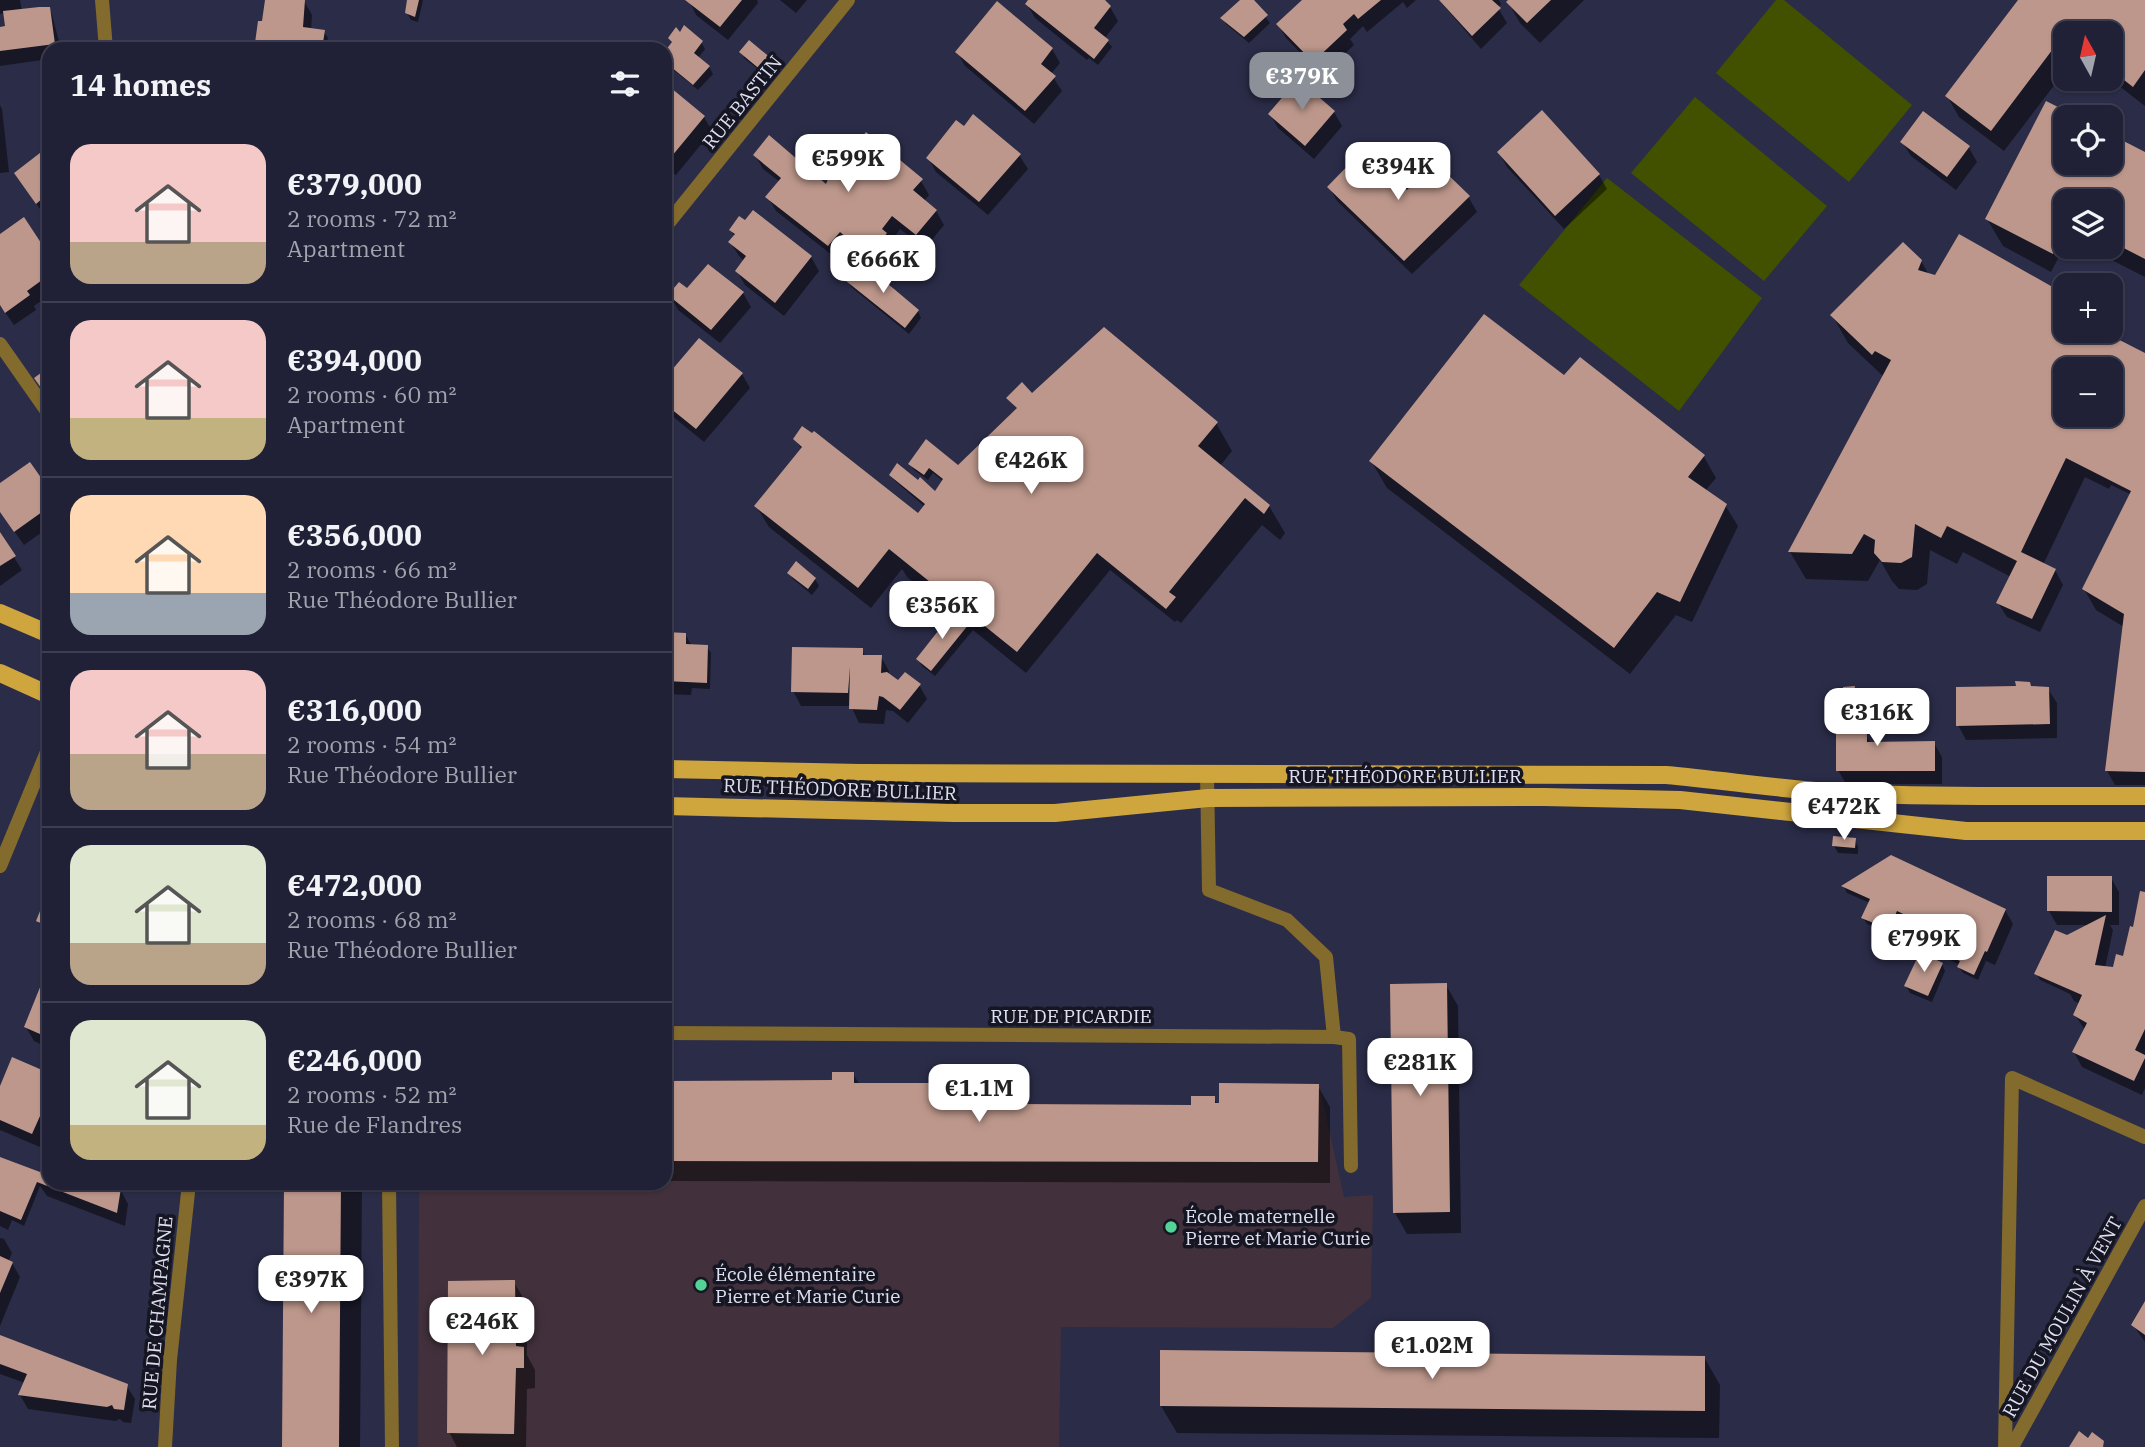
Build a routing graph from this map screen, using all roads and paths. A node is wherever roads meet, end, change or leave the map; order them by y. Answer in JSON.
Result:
{"nodes":[{"id":1,"x":102,"y":0,"type":"edge"},
{"id":2,"x":848,"y":0,"type":"edge"},
{"id":3,"x":105,"y":42,"type":"edge"},
{"id":4,"x":672,"y":218,"type":"edge"},
{"id":5,"x":0,"y":344,"type":"edge"},
{"id":6,"x":42,"y":404,"type":"edge"},
{"id":7,"x":0,"y":613,"type":"edge"},
{"id":8,"x":42,"y":632,"type":"edge"},
{"id":9,"x":0,"y":673,"type":"edge"},
{"id":10,"x":42,"y":692,"type":"edge"},
{"id":11,"x":42,"y":764,"type":"edge"},
{"id":12,"x":672,"y":769,"type":"edge"},
{"id":13,"x":1207,"y":774,"type":"junction"},
{"id":14,"x":2145,"y":796,"type":"edge"},
{"id":15,"x":1208,"y":798,"type":"junction"},
{"id":16,"x":672,"y":806,"type":"edge"},
{"id":17,"x":2145,"y":831,"type":"edge"},
{"id":18,"x":0,"y":866,"type":"edge"},
{"id":19,"x":672,"y":1033,"type":"edge"},
{"id":20,"x":1334,"y":1037,"type":"junction"},
{"id":21,"x":2145,"y":1137,"type":"edge"},
{"id":22,"x":1351,"y":1166,"type":"dead end"},
{"id":23,"x":187,"y":1190,"type":"edge"},
{"id":24,"x":389,"y":1190,"type":"edge"},
{"id":25,"x":2145,"y":1206,"type":"edge"},
{"id":26,"x":165,"y":1447,"type":"edge"},
{"id":27,"x":392,"y":1447,"type":"edge"},
{"id":28,"x":2005,"y":1447,"type":"edge"},
{"id":29,"x":2012,"y":1447,"type":"edge"}],
"edges":[{"from":1,"to":3,"type":"street"},
{"from":2,"to":4,"type":"street","name":"RUE BASTIN"},
{"from":5,"to":6,"type":"street"},
{"from":7,"to":8,"type":"main road"},
{"from":9,"to":10,"type":"main road"},
{"from":11,"to":18,"type":"street"},
{"from":12,"to":13,"type":"main road","name":"RUE THÉODORE BULLIER"},
{"from":13,"to":14,"type":"main road","name":"RUE THÉODORE BULLIER"},
{"from":13,"to":15,"type":"street"},
{"from":15,"to":16,"type":"main road","name":"RUE THÉODORE BULLIER"},
{"from":15,"to":17,"type":"main road","name":"RUE THÉODORE BULLIER"},
{"from":15,"to":20,"type":"street"},
{"from":19,"to":20,"type":"street","name":"RUE DE PICARDIE"},
{"from":20,"to":22,"type":"street"},
{"from":21,"to":28,"type":"street"},
{"from":23,"to":26,"type":"street","name":"RUE DE CHAMPAGNE"},
{"from":24,"to":27,"type":"street"},
{"from":25,"to":29,"type":"street","name":"RUE DU MOULIN À VENT"}]}
